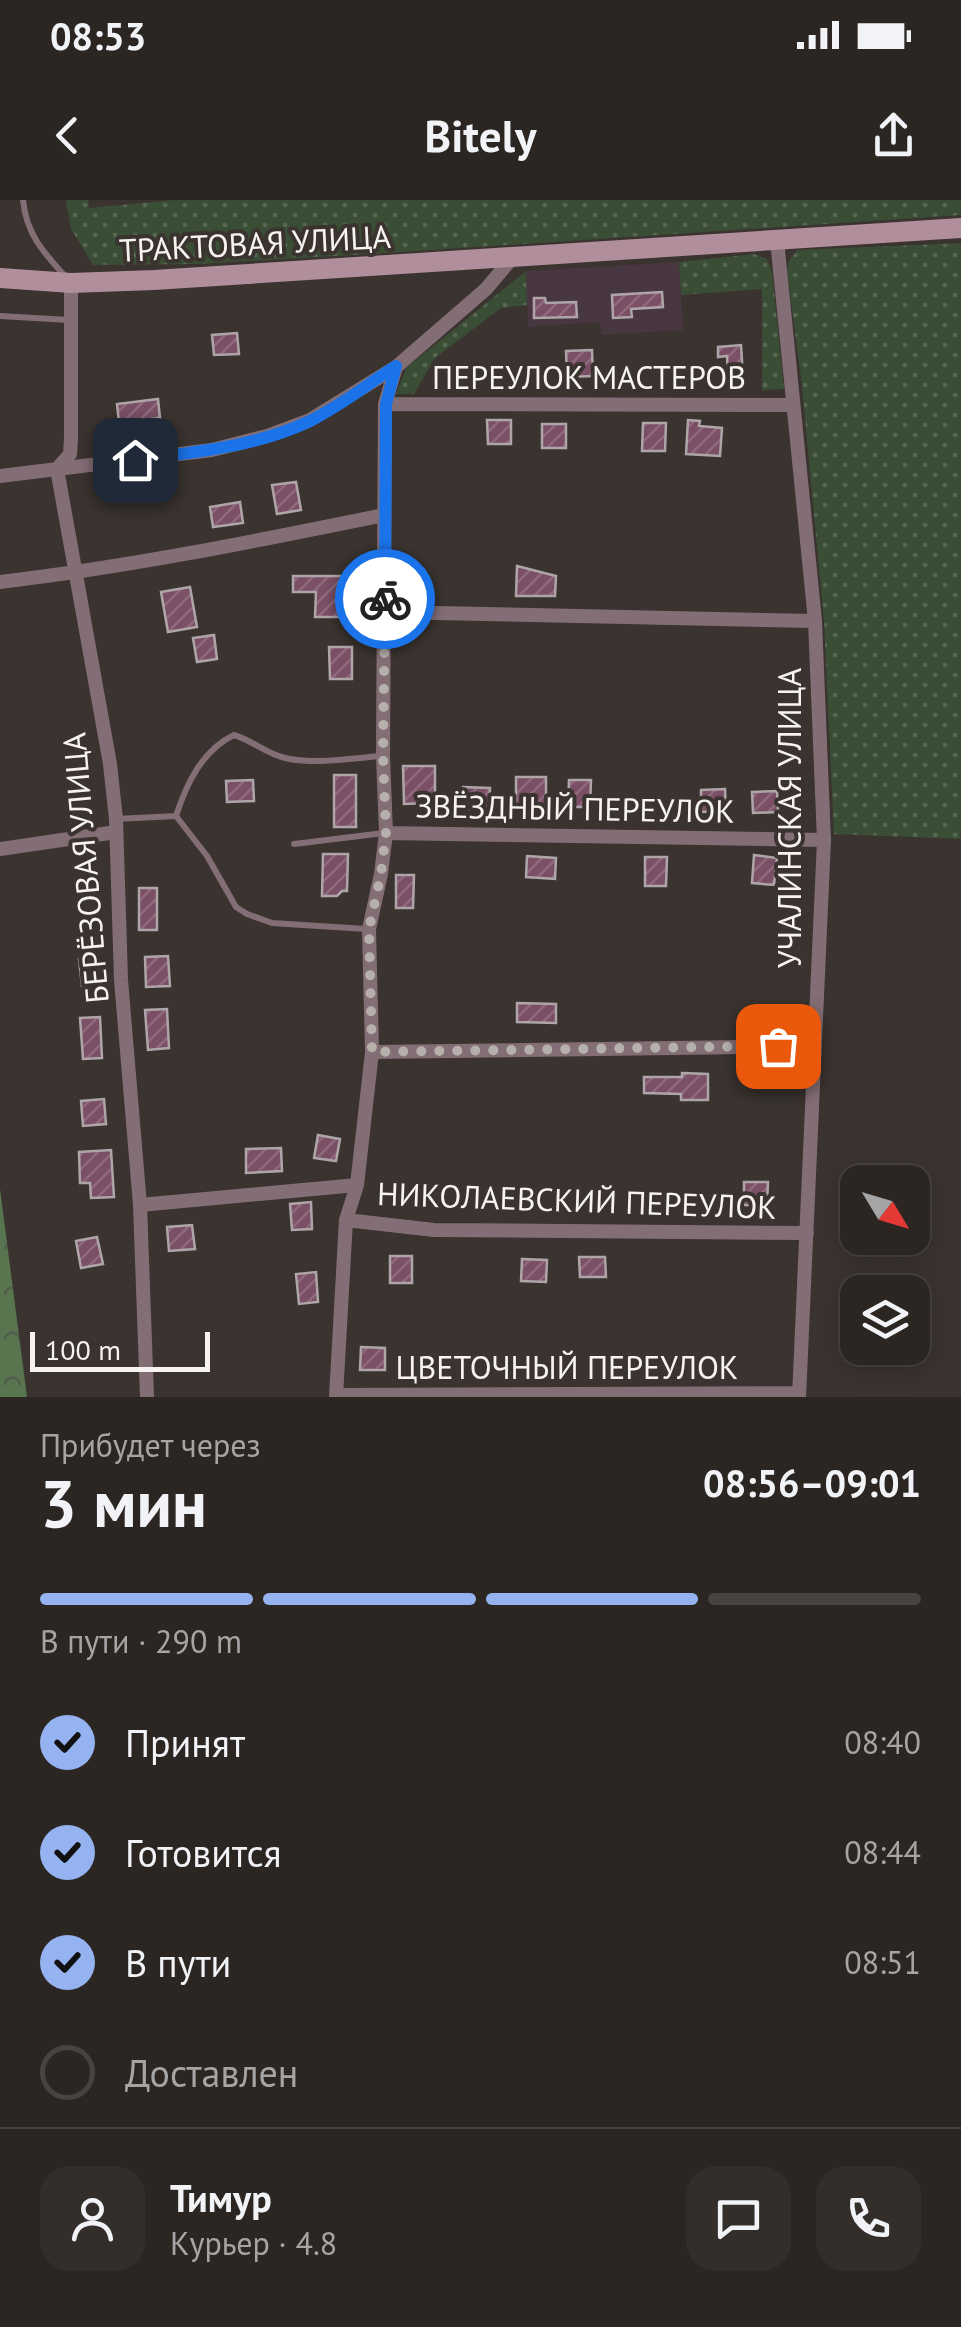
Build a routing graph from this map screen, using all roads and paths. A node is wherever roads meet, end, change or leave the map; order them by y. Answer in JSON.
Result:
{"nodes":[{"id":1,"x":23,"y":200,"type":"edge"},
{"id":2,"x":961,"y":228,"type":"edge"},
{"id":3,"x":777,"y":240,"type":"junction"},
{"id":4,"x":513,"y":258,"type":"junction"},
{"id":5,"x":0,"y":278,"type":"edge"},
{"id":6,"x":71,"y":283,"type":"junction"},
{"id":7,"x":0,"y":316,"type":"edge"},
{"id":8,"x":70,"y":320,"type":"junction"},
{"id":9,"x":396,"y":366,"type":"junction"},
{"id":10,"x":386,"y":404,"type":"junction"},
{"id":11,"x":793,"y":405,"type":"junction"},
{"id":12,"x":57,"y":469,"type":"junction"},
{"id":13,"x":0,"y":476,"type":"edge"},
{"id":14,"x":384,"y":514,"type":"junction"},
{"id":15,"x":75,"y":573,"type":"junction"},
{"id":16,"x":0,"y":582,"type":"edge"},
{"id":17,"x":386,"y":612,"type":"junction"},
{"id":18,"x":815,"y":621,"type":"junction"},
{"id":19,"x":383,"y":756,"type":"junction"},
{"id":20,"x":176,"y":816,"type":"junction"},
{"id":21,"x":116,"y":826,"type":"junction"},
{"id":22,"x":386,"y":832,"type":"junction"},
{"id":23,"x":824,"y":840,"type":"junction"},
{"id":24,"x":294,"y":844,"type":"dead end"},
{"id":25,"x":0,"y":850,"type":"edge"},
{"id":26,"x":369,"y":929,"type":"junction"},
{"id":27,"x":815,"y":1046,"type":"junction"},
{"id":28,"x":372,"y":1052,"type":"junction"},
{"id":29,"x":357,"y":1185,"type":"junction"},
{"id":30,"x":140,"y":1205,"type":"junction"},
{"id":31,"x":346,"y":1220,"type":"junction"},
{"id":32,"x":807,"y":1233,"type":"junction"},
{"id":33,"x":799,"y":1395,"type":"edge"},
{"id":34,"x":336,"y":1396,"type":"edge"},
{"id":35,"x":146,"y":1397,"type":"edge"}],
"edges":[{"from":1,"to":6,"type":"lane"},
{"from":2,"to":3,"type":"main road","name":"ТРАКТОВАЯ УЛИЦА"},
{"from":3,"to":4,"type":"main road","name":"ТРАКТОВАЯ УЛИЦА"},
{"from":3,"to":11,"type":"street","name":"УЧАЛИНСКАЯ УЛИЦА"},
{"from":4,"to":6,"type":"main road","name":"ТРАКТОВАЯ УЛИЦА"},
{"from":4,"to":9,"type":"street"},
{"from":5,"to":6,"type":"main road","name":"ТРАКТОВАЯ УЛИЦА"},
{"from":6,"to":8,"type":"street","name":"БЕРЁЗОВАЯ УЛИЦА"},
{"from":7,"to":8,"type":"lane"},
{"from":8,"to":12,"type":"street","name":"БЕРЁЗОВАЯ УЛИЦА"},
{"from":9,"to":10,"type":"street"},
{"from":9,"to":12,"type":"street"},
{"from":10,"to":11,"type":"street","name":"ПЕРЕУЛОК МАСТЕРОВ"},
{"from":10,"to":14,"type":"street"},
{"from":11,"to":18,"type":"street","name":"УЧАЛИНСКАЯ УЛИЦА"},
{"from":12,"to":13,"type":"street"},
{"from":12,"to":15,"type":"street","name":"БЕРЁЗОВАЯ УЛИЦА"},
{"from":14,"to":15,"type":"street"},
{"from":14,"to":17,"type":"street"},
{"from":15,"to":16,"type":"street"},
{"from":15,"to":21,"type":"street","name":"БЕРЁЗОВАЯ УЛИЦА"},
{"from":17,"to":18,"type":"street"},
{"from":17,"to":19,"type":"street"},
{"from":18,"to":23,"type":"street","name":"УЧАЛИНСКАЯ УЛИЦА"},
{"from":19,"to":20,"type":"lane"},
{"from":19,"to":22,"type":"street"},
{"from":20,"to":21,"type":"lane"},
{"from":20,"to":26,"type":"lane"},
{"from":21,"to":25,"type":"street"},
{"from":21,"to":30,"type":"street","name":"БЕРЁЗОВАЯ УЛИЦА"},
{"from":22,"to":23,"type":"street","name":"ЗВЁЗДНЫЙ ПЕРЕУЛОК"},
{"from":22,"to":24,"type":"lane"},
{"from":22,"to":26,"type":"street"},
{"from":23,"to":27,"type":"street","name":"УЧАЛИНСКАЯ УЛИЦА"},
{"from":26,"to":28,"type":"street"},
{"from":27,"to":28,"type":"street"},
{"from":27,"to":32,"type":"street","name":"УЧАЛИНСКАЯ УЛИЦА"},
{"from":28,"to":29,"type":"street"},
{"from":29,"to":30,"type":"street"},
{"from":29,"to":31,"type":"street"},
{"from":30,"to":35,"type":"street","name":"БЕРЁЗОВАЯ УЛИЦА"},
{"from":31,"to":32,"type":"street","name":"НИКОЛАЕВСКИЙ ПЕРЕУЛОК"},
{"from":31,"to":34,"type":"street"},
{"from":32,"to":33,"type":"street","name":"УЧАЛИНСКАЯ УЛИЦА"},
{"from":33,"to":34,"type":"street","name":"ЦВЕТОЧНЫЙ ПЕРЕУЛОК"}]}
